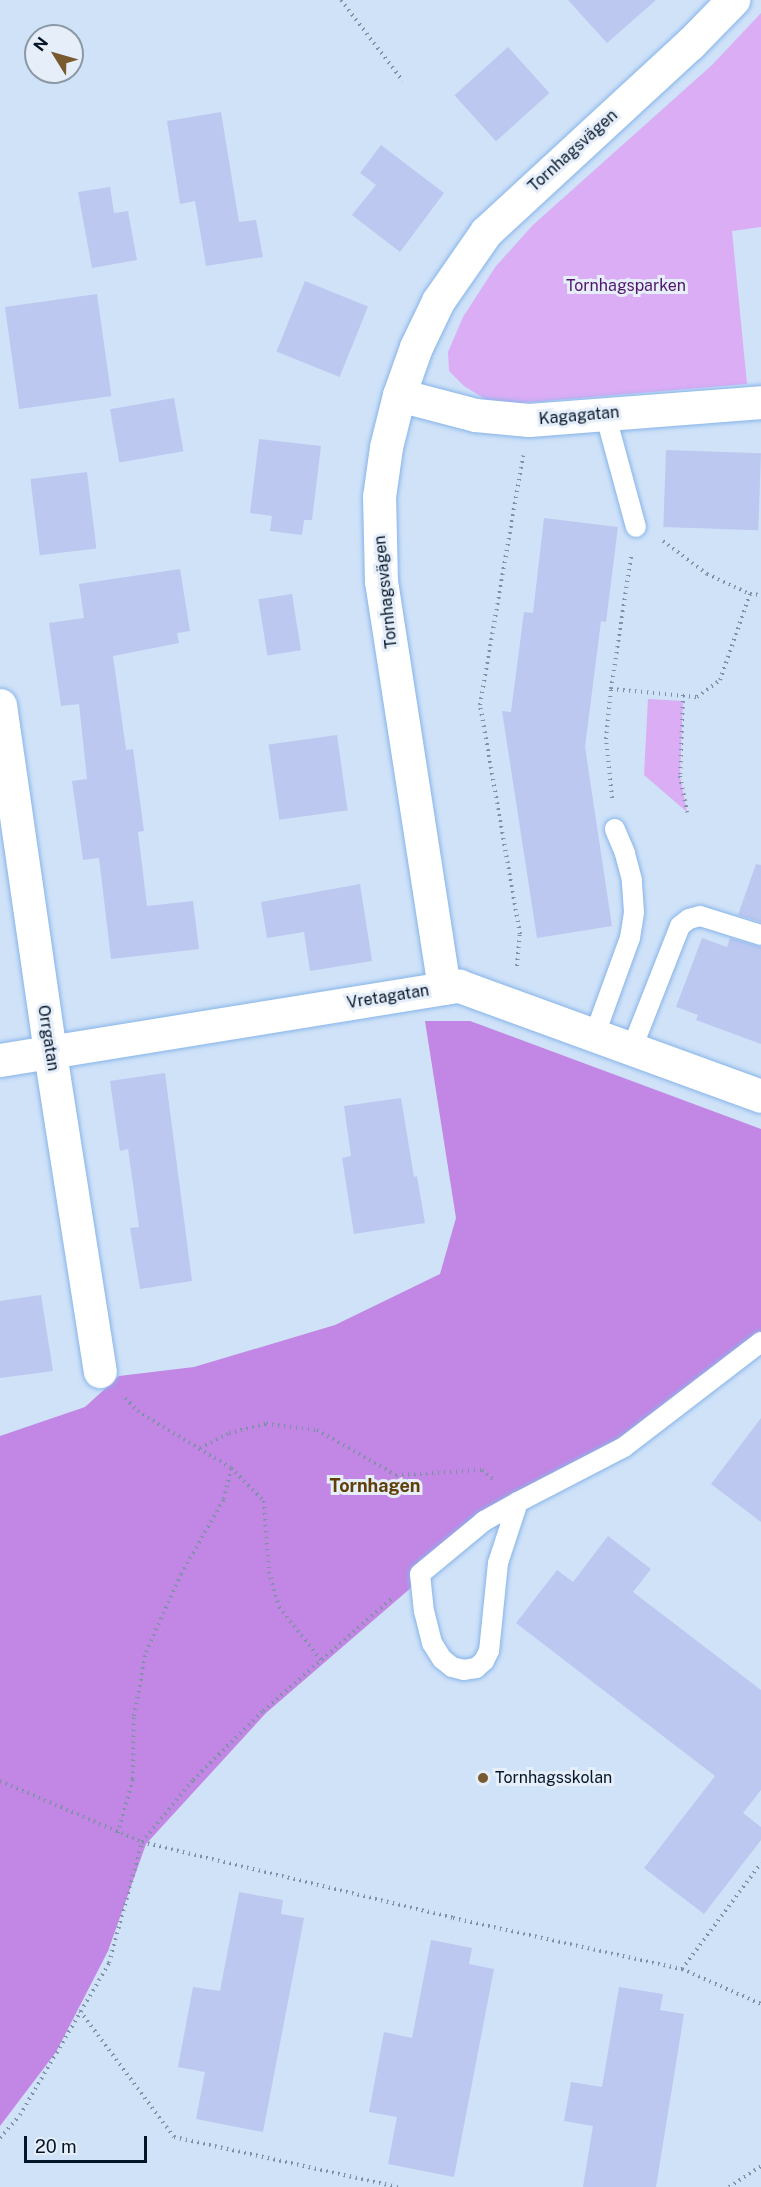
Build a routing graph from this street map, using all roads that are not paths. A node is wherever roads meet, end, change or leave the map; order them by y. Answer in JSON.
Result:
{"nodes":[{"id":1,"x":733,"y":0,"type":"edge"},
{"id":2,"x":399,"y":395,"type":"junction"},
{"id":3,"x":761,"y":402,"type":"edge"},
{"id":4,"x":605,"y":413,"type":"junction"},
{"id":5,"x":636,"y":527,"type":"road end"},
{"id":6,"x":0,"y":705,"type":"edge"},
{"id":7,"x":615,"y":829,"type":"dead end"},
{"id":8,"x":761,"y":935,"type":"edge"},
{"id":9,"x":444,"y":988,"type":"junction"},
{"id":10,"x":595,"y":1034,"type":"junction"},
{"id":11,"x":632,"y":1048,"type":"junction"},
{"id":12,"x":50,"y":1053,"type":"junction"},
{"id":13,"x":0,"y":1060,"type":"edge"},
{"id":14,"x":761,"y":1096,"type":"edge"},
{"id":15,"x":761,"y":1342,"type":"edge"},
{"id":16,"x":100,"y":1371,"type":"road end"},
{"id":17,"x":518,"y":1502,"type":"junction"}],
"edges":[{"from":1,"to":2,"type":"street","name":"Tornhagsvägen"},
{"from":2,"to":4,"type":"street","name":"Kagagatan"},
{"from":2,"to":9,"type":"street","name":"Tornhagsvägen"},
{"from":3,"to":4,"type":"street","name":"Kagagatan"},
{"from":4,"to":5,"type":"lane"},
{"from":6,"to":12,"type":"street","name":"Orrgatan"},
{"from":7,"to":10,"type":"lane"},
{"from":8,"to":11,"type":"lane"},
{"from":9,"to":10,"type":"street","name":"Vretagatan"},
{"from":9,"to":12,"type":"street","name":"Vretagatan"},
{"from":10,"to":11,"type":"street","name":"Vretagatan"},
{"from":11,"to":14,"type":"street","name":"Vretagatan"},
{"from":12,"to":13,"type":"street","name":"Vretagatan"},
{"from":12,"to":16,"type":"street","name":"Orrgatan"},
{"from":15,"to":17,"type":"lane"},
{"from":17,"to":17,"type":"lane"}]}
